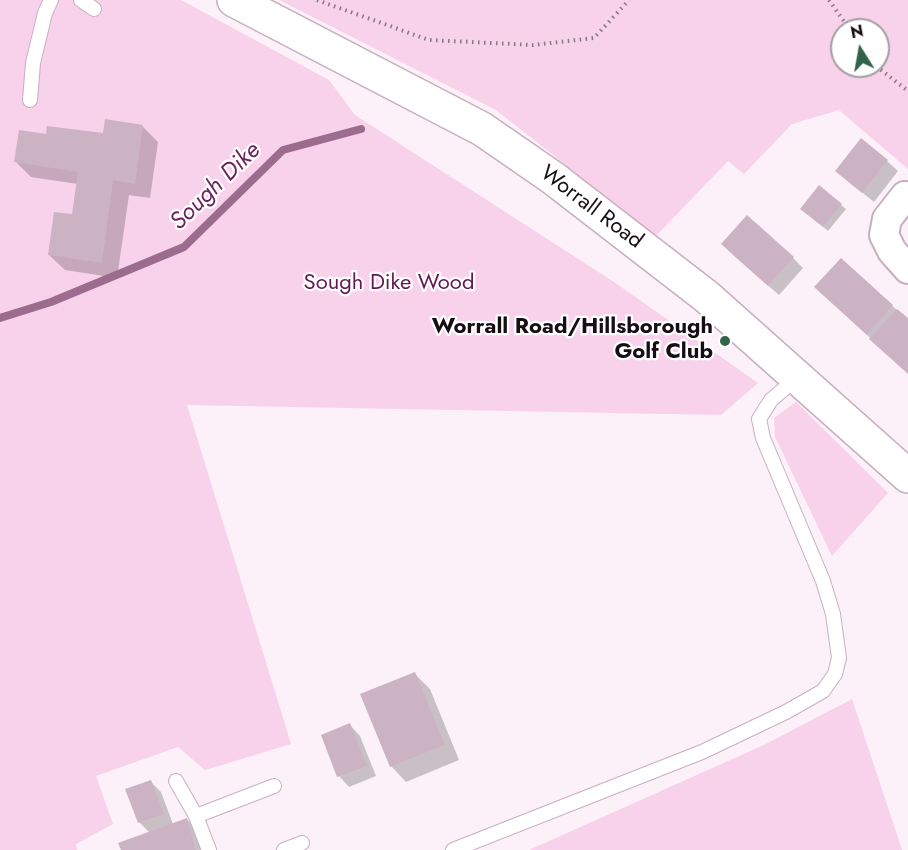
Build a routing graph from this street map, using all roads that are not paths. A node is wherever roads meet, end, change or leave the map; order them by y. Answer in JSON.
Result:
{"nodes":[{"id":1,"x":51,"y":0,"type":"edge"},
{"id":2,"x":81,"y":0,"type":"edge"},
{"id":3,"x":234,"y":0,"type":"edge"},
{"id":4,"x":94,"y":9,"type":"dead end"},
{"id":5,"x":30,"y":100,"type":"dead end"},
{"id":6,"x":905,"y":196,"type":"dead end"},
{"id":7,"x":908,"y":269,"type":"edge"},
{"id":8,"x":798,"y":377,"type":"junction"},
{"id":9,"x":908,"y":476,"type":"edge"},
{"id":10,"x":176,"y":781,"type":"dead end"},
{"id":11,"x":274,"y":786,"type":"dead end"},
{"id":12,"x":196,"y":816,"type":"junction"},
{"id":13,"x":302,"y":843,"type":"dead end"},
{"id":14,"x":461,"y":849,"type":"edge"},
{"id":15,"x":209,"y":850,"type":"edge"},
{"id":16,"x":284,"y":850,"type":"edge"}],
"edges":[{"from":1,"to":5,"type":"lane"},
{"from":2,"to":4,"type":"lane"},
{"from":3,"to":8,"type":"street","name":"Worrall Road"},
{"from":6,"to":7,"type":"street"},
{"from":8,"to":9,"type":"street","name":"Worrall Road"},
{"from":8,"to":14,"type":"lane"},
{"from":10,"to":12,"type":"lane"},
{"from":11,"to":12,"type":"lane"},
{"from":12,"to":15,"type":"lane"},
{"from":13,"to":16,"type":"lane"}]}
